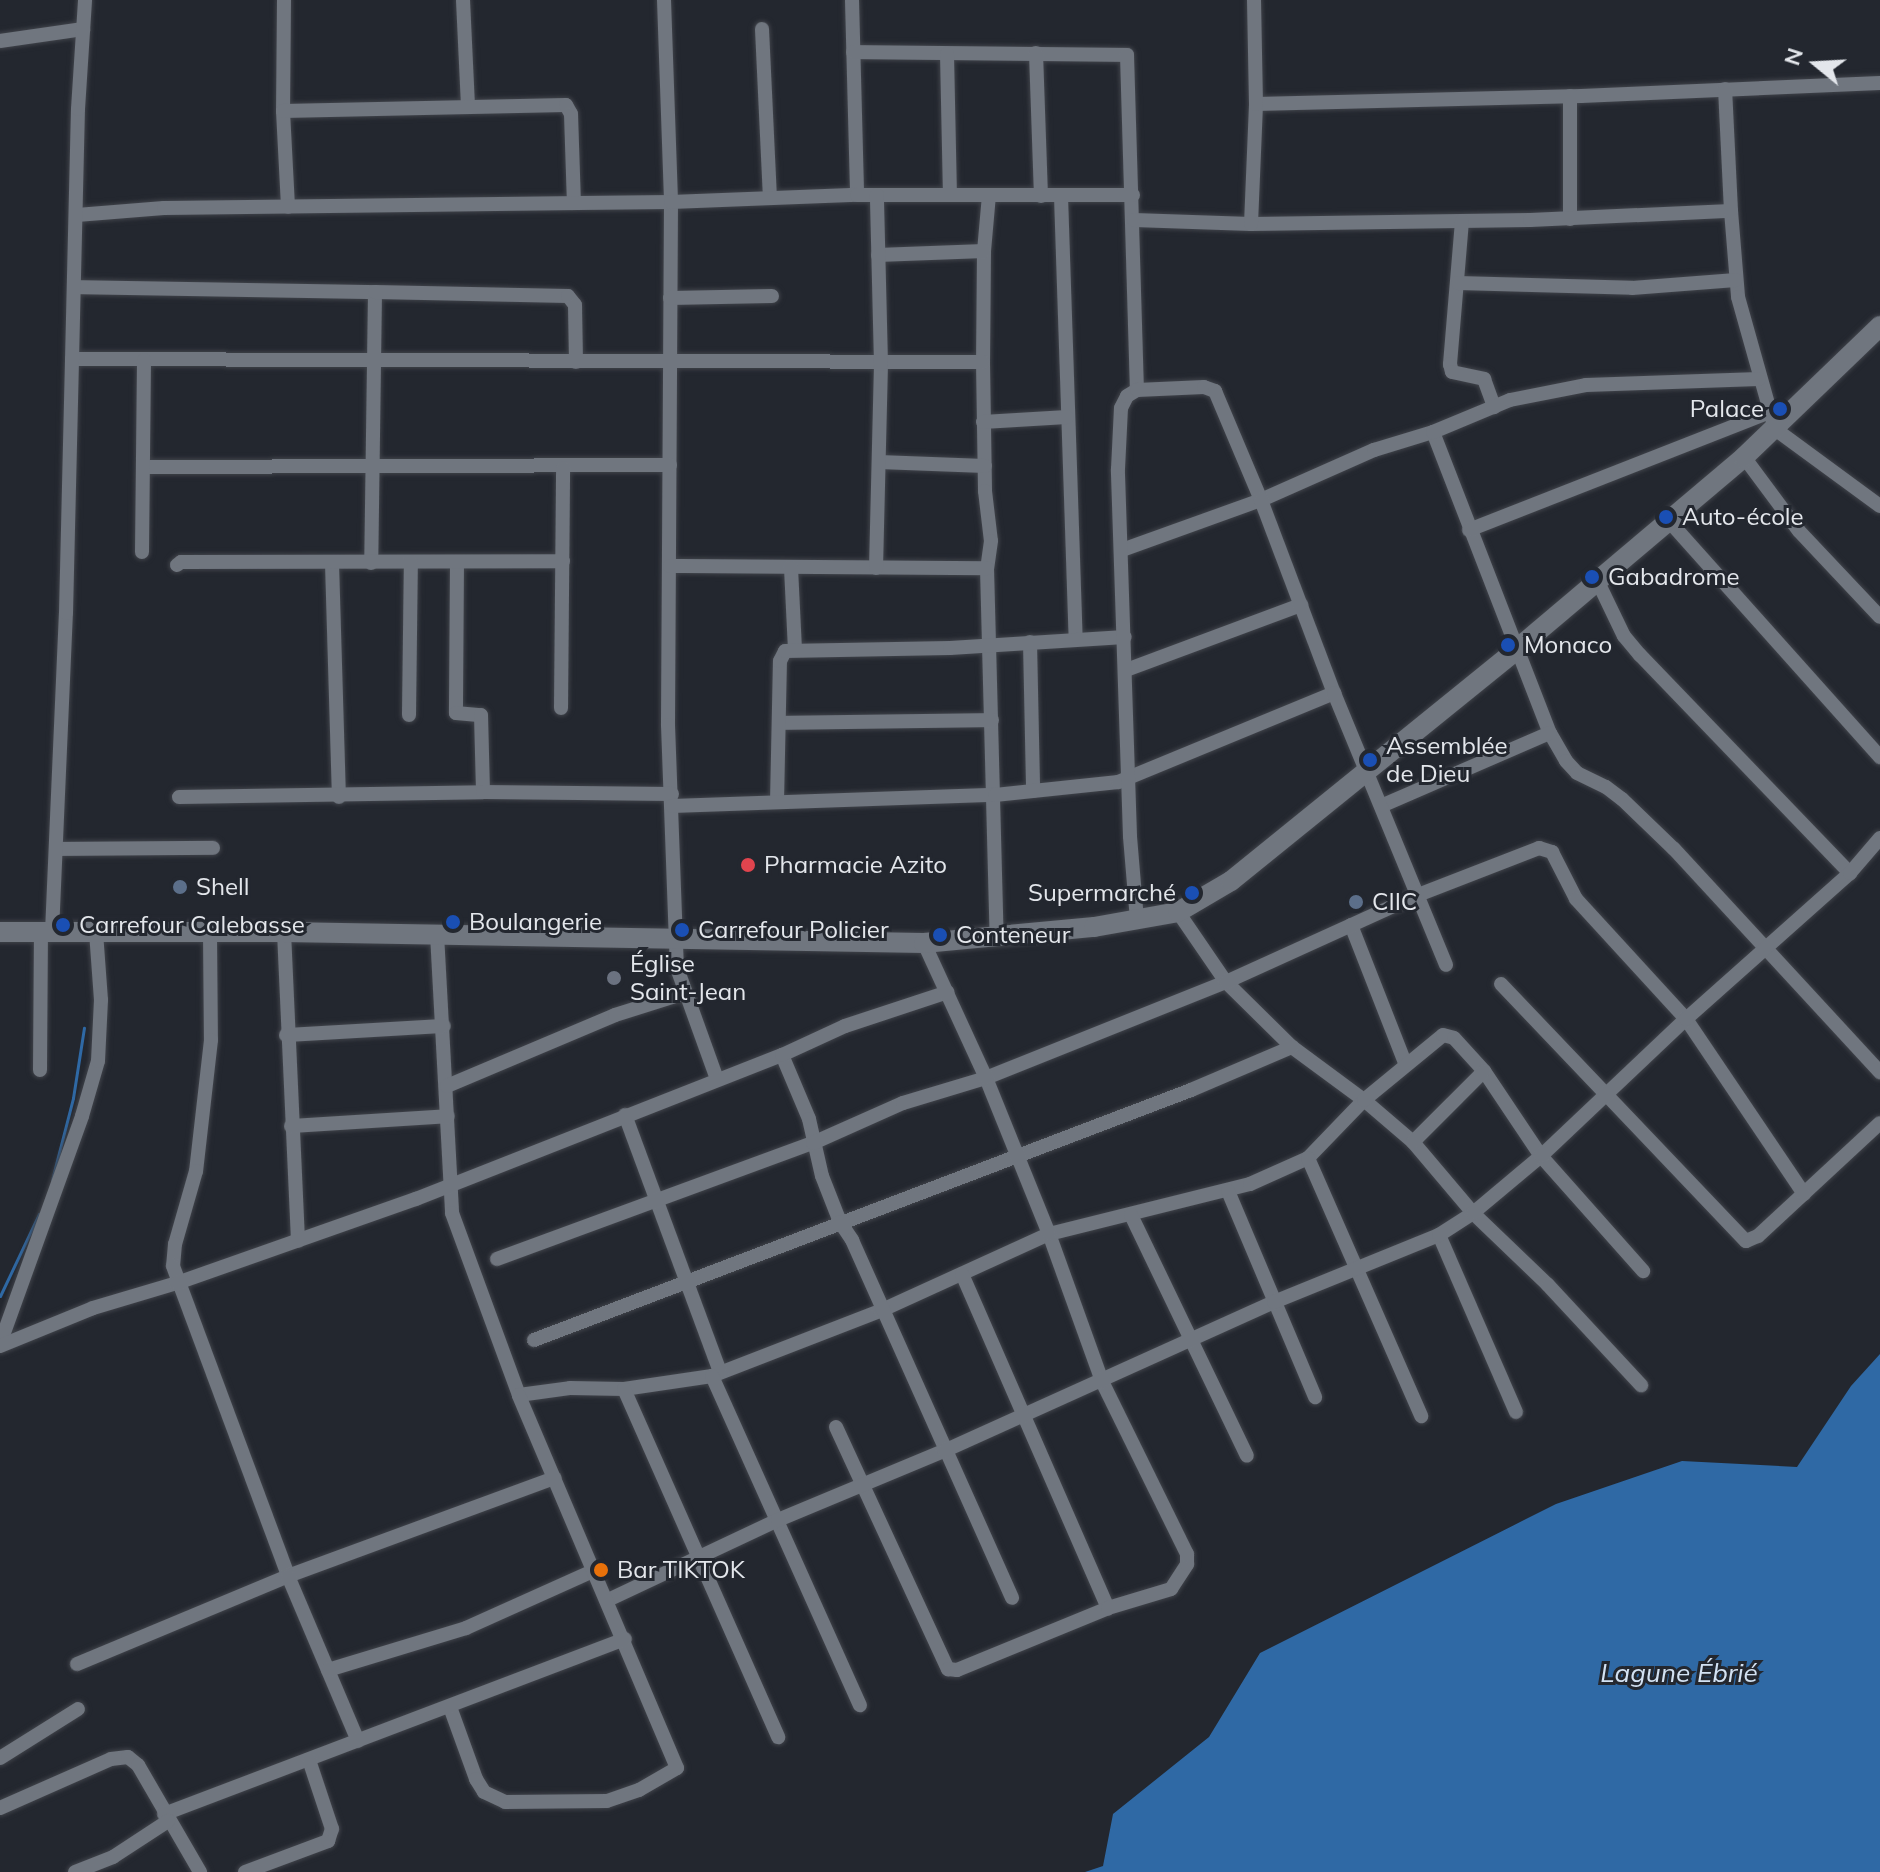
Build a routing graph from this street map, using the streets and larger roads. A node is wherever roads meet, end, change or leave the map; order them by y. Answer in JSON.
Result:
{"nodes":[{"id":1,"x":85,"y":0,"type":"edge"},
{"id":2,"x":284,"y":0,"type":"edge"},
{"id":3,"x":463,"y":0,"type":"edge"},
{"id":4,"x":664,"y":0,"type":"edge"},
{"id":5,"x":852,"y":0,"type":"edge"},
{"id":6,"x":1254,"y":0,"type":"edge"},
{"id":7,"x":83,"y":29,"type":"junction"},
{"id":8,"x":762,"y":29,"type":"dead end"},
{"id":9,"x":0,"y":41,"type":"edge"},
{"id":10,"x":853,"y":52,"type":"junction"},
{"id":11,"x":1036,"y":53,"type":"junction"},
{"id":12,"x":947,"y":54,"type":"junction"},
{"id":13,"x":1880,"y":83,"type":"edge"},
{"id":14,"x":1725,"y":89,"type":"junction"},
{"id":15,"x":1570,"y":96,"type":"junction"},
{"id":16,"x":1256,"y":104,"type":"junction"},
{"id":17,"x":468,"y":107,"type":"junction"},
{"id":18,"x":283,"y":111,"type":"junction"},
{"id":19,"x":857,"y":195,"type":"junction"},
{"id":20,"x":877,"y":195,"type":"junction"},
{"id":21,"x":950,"y":195,"type":"junction"},
{"id":22,"x":989,"y":195,"type":"junction"},
{"id":23,"x":1133,"y":195,"type":"junction"},
{"id":24,"x":1041,"y":196,"type":"junction"},
{"id":25,"x":1061,"y":196,"type":"junction"},
{"id":26,"x":770,"y":198,"type":"junction"},
{"id":27,"x":671,"y":202,"type":"junction"},
{"id":28,"x":574,"y":203,"type":"junction"},
{"id":29,"x":288,"y":207,"type":"junction"},
{"id":30,"x":1731,"y":211,"type":"junction"},
{"id":31,"x":77,"y":215,"type":"junction"},
{"id":32,"x":1570,"y":219,"type":"junction"},
{"id":33,"x":1134,"y":220,"type":"junction"},
{"id":34,"x":1462,"y":221,"type":"junction"},
{"id":35,"x":1251,"y":224,"type":"junction"},
{"id":36,"x":984,"y":251,"type":"junction"},
{"id":37,"x":878,"y":255,"type":"junction"},
{"id":38,"x":1736,"y":280,"type":"junction"},
{"id":39,"x":1458,"y":283,"type":"junction"},
{"id":40,"x":75,"y":287,"type":"junction"},
{"id":41,"x":375,"y":292,"type":"junction"},
{"id":42,"x":772,"y":296,"type":"dead end"},
{"id":43,"x":670,"y":298,"type":"junction"},
{"id":44,"x":1880,"y":326,"type":"edge"},
{"id":45,"x":72,"y":359,"type":"junction"},
{"id":46,"x":144,"y":360,"type":"junction"},
{"id":47,"x":374,"y":360,"type":"junction"},
{"id":48,"x":576,"y":362,"type":"junction"},
{"id":49,"x":670,"y":362,"type":"junction"},
{"id":50,"x":983,"y":362,"type":"junction"},
{"id":51,"x":881,"y":364,"type":"junction"},
{"id":52,"x":1759,"y":379,"type":"junction"},
{"id":53,"x":1137,"y":390,"type":"junction"},
{"id":54,"x":1494,"y":407,"type":"junction"},
{"id":55,"x":1067,"y":417,"type":"junction"},
{"id":56,"x":1772,"y":421,"type":"junction"},
{"id":57,"x":983,"y":422,"type":"junction"},
{"id":58,"x":1433,"y":432,"type":"junction"},
{"id":59,"x":1744,"y":457,"type":"junction"},
{"id":60,"x":879,"y":462,"type":"junction"},
{"id":61,"x":372,"y":464,"type":"junction"},
{"id":62,"x":670,"y":465,"type":"junction"},
{"id":63,"x":985,"y":466,"type":"junction"},
{"id":64,"x":144,"y":467,"type":"junction"},
{"id":65,"x":563,"y":468,"type":"junction"},
{"id":66,"x":1261,"y":500,"type":"junction"},
{"id":67,"x":1880,"y":506,"type":"edge"},
{"id":68,"x":1669,"y":521,"type":"junction"},
{"id":69,"x":1469,"y":530,"type":"junction"},
{"id":70,"x":1122,"y":550,"type":"junction"},
{"id":71,"x":142,"y":552,"type":"dead end"},
{"id":72,"x":563,"y":561,"type":"junction"},
{"id":73,"x":411,"y":562,"type":"junction"},
{"id":74,"x":457,"y":562,"type":"junction"},
{"id":75,"x":332,"y":563,"type":"junction"},
{"id":76,"x":371,"y":563,"type":"junction"},
{"id":77,"x":177,"y":565,"type":"dead end"},
{"id":78,"x":670,"y":566,"type":"junction"},
{"id":79,"x":791,"y":568,"type":"junction"},
{"id":80,"x":876,"y":568,"type":"junction"},
{"id":81,"x":987,"y":568,"type":"junction"},
{"id":82,"x":1597,"y":580,"type":"junction"},
{"id":83,"x":1301,"y":605,"type":"junction"},
{"id":84,"x":1880,"y":617,"type":"edge"},
{"id":85,"x":1125,"y":637,"type":"junction"},
{"id":86,"x":1076,"y":639,"type":"junction"},
{"id":87,"x":1030,"y":642,"type":"junction"},
{"id":88,"x":990,"y":644,"type":"junction"},
{"id":89,"x":1517,"y":649,"type":"junction"},
{"id":90,"x":795,"y":650,"type":"junction"},
{"id":91,"x":1126,"y":670,"type":"junction"},
{"id":92,"x":1334,"y":693,"type":"junction"},
{"id":93,"x":561,"y":708,"type":"dead end"},
{"id":94,"x":409,"y":715,"type":"dead end"},
{"id":95,"x":992,"y":720,"type":"junction"},
{"id":96,"x":779,"y":723,"type":"junction"},
{"id":97,"x":1550,"y":733,"type":"junction"},
{"id":98,"x":1880,"y":757,"type":"edge"},
{"id":99,"x":1366,"y":771,"type":"junction"},
{"id":100,"x":1130,"y":779,"type":"junction"},
{"id":101,"x":1033,"y":791,"type":"junction"},
{"id":102,"x":483,"y":792,"type":"junction"},
{"id":103,"x":995,"y":795,"type":"junction"},
{"id":104,"x":179,"y":797,"type":"dead end"},
{"id":105,"x":339,"y":797,"type":"junction"},
{"id":106,"x":672,"y":800,"type":"junction"},
{"id":107,"x":777,"y":802,"type":"junction"},
{"id":108,"x":1381,"y":806,"type":"junction"},
{"id":109,"x":1880,"y":838,"type":"edge"},
{"id":110,"x":213,"y":848,"type":"dead end"},
{"id":111,"x":56,"y":849,"type":"junction"},
{"id":112,"x":1850,"y":873,"type":"junction"},
{"id":113,"x":1418,"y":895,"type":"junction"},
{"id":114,"x":1178,"y":912,"type":"junction"},
{"id":115,"x":1137,"y":920,"type":"junction"},
{"id":116,"x":1351,"y":925,"type":"junction"},
{"id":117,"x":0,"y":932,"type":"edge"},
{"id":118,"x":47,"y":932,"type":"junction"},
{"id":119,"x":96,"y":932,"type":"junction"},
{"id":120,"x":284,"y":932,"type":"junction"},
{"id":121,"x":210,"y":933,"type":"junction"},
{"id":122,"x":437,"y":934,"type":"junction"},
{"id":123,"x":997,"y":938,"type":"junction"},
{"id":124,"x":676,"y":941,"type":"junction"},
{"id":125,"x":924,"y":943,"type":"junction"},
{"id":126,"x":1766,"y":950,"type":"junction"},
{"id":127,"x":1446,"y":965,"type":"dead end"},
{"id":128,"x":1226,"y":982,"type":"junction"},
{"id":129,"x":1501,"y":984,"type":"dead end"},
{"id":130,"x":948,"y":992,"type":"junction"},
{"id":131,"x":685,"y":993,"type":"junction"},
{"id":132,"x":1686,"y":1019,"type":"junction"},
{"id":133,"x":444,"y":1026,"type":"junction"},
{"id":134,"x":286,"y":1035,"type":"junction"},
{"id":135,"x":1292,"y":1047,"type":"junction"},
{"id":136,"x":782,"y":1055,"type":"junction"},
{"id":137,"x":1406,"y":1065,"type":"junction"},
{"id":138,"x":40,"y":1070,"type":"dead end"},
{"id":139,"x":1484,"y":1071,"type":"junction"},
{"id":140,"x":1880,"y":1072,"type":"edge"},
{"id":141,"x":986,"y":1078,"type":"junction"},
{"id":142,"x":717,"y":1079,"type":"junction"},
{"id":143,"x":447,"y":1086,"type":"junction"},
{"id":144,"x":1607,"y":1094,"type":"junction"},
{"id":145,"x":1364,"y":1100,"type":"junction"},
{"id":146,"x":625,"y":1115,"type":"junction"},
{"id":147,"x":448,"y":1116,"type":"junction"},
{"id":148,"x":1880,"y":1123,"type":"edge"},
{"id":149,"x":291,"y":1126,"type":"junction"},
{"id":150,"x":1413,"y":1142,"type":"junction"},
{"id":151,"x":813,"y":1143,"type":"junction"},
{"id":152,"x":1017,"y":1154,"type":"junction"},
{"id":153,"x":1541,"y":1156,"type":"junction"},
{"id":154,"x":1308,"y":1158,"type":"junction"},
{"id":155,"x":452,"y":1185,"type":"junction"},
{"id":156,"x":1228,"y":1191,"type":"junction"},
{"id":157,"x":1804,"y":1194,"type":"junction"},
{"id":158,"x":656,"y":1198,"type":"junction"},
{"id":159,"x":1473,"y":1213,"type":"junction"},
{"id":160,"x":1131,"y":1215,"type":"junction"},
{"id":161,"x":840,"y":1222,"type":"junction"},
{"id":162,"x":1049,"y":1234,"type":"junction"},
{"id":163,"x":1439,"y":1235,"type":"junction"},
{"id":164,"x":298,"y":1241,"type":"junction"},
{"id":165,"x":497,"y":1259,"type":"dead end"},
{"id":166,"x":1354,"y":1268,"type":"junction"},
{"id":167,"x":1643,"y":1271,"type":"dead end"},
{"id":168,"x":962,"y":1274,"type":"junction"},
{"id":169,"x":686,"y":1279,"type":"junction"},
{"id":170,"x":177,"y":1283,"type":"junction"},
{"id":171,"x":1274,"y":1302,"type":"junction"},
{"id":172,"x":880,"y":1311,"type":"junction"},
{"id":173,"x":534,"y":1340,"type":"dead end"},
{"id":174,"x":1190,"y":1342,"type":"junction"},
{"id":175,"x":0,"y":1345,"type":"edge"},
{"id":176,"x":716,"y":1374,"type":"junction"},
{"id":177,"x":1102,"y":1381,"type":"junction"},
{"id":178,"x":1641,"y":1385,"type":"dead end"},
{"id":179,"x":624,"y":1389,"type":"junction"},
{"id":180,"x":519,"y":1395,"type":"junction"},
{"id":181,"x":1315,"y":1397,"type":"dead end"},
{"id":182,"x":1516,"y":1412,"type":"dead end"},
{"id":183,"x":1024,"y":1415,"type":"junction"},
{"id":184,"x":1421,"y":1416,"type":"dead end"},
{"id":185,"x":836,"y":1427,"type":"dead end"},
{"id":186,"x":944,"y":1451,"type":"junction"},
{"id":187,"x":1247,"y":1456,"type":"dead end"},
{"id":188,"x":555,"y":1478,"type":"junction"},
{"id":189,"x":862,"y":1485,"type":"junction"},
{"id":190,"x":778,"y":1520,"type":"junction"},
{"id":191,"x":698,"y":1557,"type":"junction"},
{"id":192,"x":595,"y":1570,"type":"junction"},
{"id":193,"x":288,"y":1576,"type":"junction"},
{"id":194,"x":1012,"y":1598,"type":"dead end"},
{"id":195,"x":608,"y":1600,"type":"junction"},
{"id":196,"x":1108,"y":1608,"type":"junction"},
{"id":197,"x":625,"y":1639,"type":"junction"},
{"id":198,"x":77,"y":1664,"type":"dead end"},
{"id":199,"x":328,"y":1670,"type":"junction"},
{"id":200,"x":860,"y":1705,"type":"dead end"},
{"id":201,"x":450,"y":1707,"type":"junction"},
{"id":202,"x":78,"y":1709,"type":"dead end"},
{"id":203,"x":778,"y":1737,"type":"dead end"},
{"id":204,"x":358,"y":1741,"type":"junction"},
{"id":205,"x":0,"y":1758,"type":"edge"},
{"id":206,"x":309,"y":1760,"type":"junction"},
{"id":207,"x":0,"y":1808,"type":"edge"},
{"id":208,"x":166,"y":1818,"type":"junction"},
{"id":209,"x":75,"y":1872,"type":"edge"},
{"id":210,"x":200,"y":1872,"type":"edge"},
{"id":211,"x":245,"y":1872,"type":"edge"}],
"edges":[{"from":1,"to":7,"type":"street"},
{"from":2,"to":18,"type":"street"},
{"from":3,"to":17,"type":"street"},
{"from":4,"to":27,"type":"street"},
{"from":5,"to":10,"type":"street"},
{"from":6,"to":16,"type":"street"},
{"from":7,"to":9,"type":"street"},
{"from":7,"to":31,"type":"street"},
{"from":8,"to":26,"type":"street"},
{"from":10,"to":12,"type":"street"},
{"from":10,"to":19,"type":"street"},
{"from":11,"to":12,"type":"street"},
{"from":11,"to":23,"type":"street"},
{"from":11,"to":24,"type":"street"},
{"from":12,"to":21,"type":"street"},
{"from":13,"to":14,"type":"street"},
{"from":14,"to":15,"type":"street"},
{"from":14,"to":30,"type":"street"},
{"from":15,"to":16,"type":"street"},
{"from":15,"to":32,"type":"street"},
{"from":16,"to":35,"type":"street"},
{"from":17,"to":18,"type":"street"},
{"from":17,"to":28,"type":"street"},
{"from":18,"to":29,"type":"street"},
{"from":19,"to":20,"type":"street"},
{"from":19,"to":26,"type":"street"},
{"from":20,"to":21,"type":"street"},
{"from":20,"to":37,"type":"street"},
{"from":21,"to":22,"type":"street"},
{"from":22,"to":24,"type":"street"},
{"from":22,"to":36,"type":"street"},
{"from":23,"to":25,"type":"street"},
{"from":23,"to":33,"type":"street"},
{"from":24,"to":25,"type":"street"},
{"from":25,"to":55,"type":"street"},
{"from":26,"to":27,"type":"street"},
{"from":27,"to":28,"type":"street"},
{"from":27,"to":43,"type":"street"},
{"from":28,"to":29,"type":"street"},
{"from":29,"to":31,"type":"street"},
{"from":30,"to":32,"type":"street"},
{"from":30,"to":38,"type":"street"},
{"from":31,"to":40,"type":"street"},
{"from":32,"to":34,"type":"street"},
{"from":33,"to":35,"type":"street"},
{"from":33,"to":53,"type":"street"},
{"from":34,"to":35,"type":"street"},
{"from":34,"to":39,"type":"street"},
{"from":36,"to":37,"type":"street"},
{"from":36,"to":50,"type":"street"},
{"from":37,"to":51,"type":"street"},
{"from":38,"to":39,"type":"street"},
{"from":38,"to":52,"type":"street"},
{"from":39,"to":54,"type":"street"},
{"from":40,"to":41,"type":"street"},
{"from":40,"to":45,"type":"street"},
{"from":41,"to":47,"type":"street"},
{"from":41,"to":48,"type":"street"},
{"from":42,"to":43,"type":"street"},
{"from":43,"to":49,"type":"street"},
{"from":44,"to":56,"type":"street"},
{"from":45,"to":46,"type":"street"},
{"from":45,"to":111,"type":"street"},
{"from":46,"to":47,"type":"street"},
{"from":46,"to":64,"type":"street"},
{"from":47,"to":48,"type":"street"},
{"from":47,"to":61,"type":"street"},
{"from":48,"to":49,"type":"street"},
{"from":49,"to":51,"type":"street"},
{"from":49,"to":62,"type":"street"},
{"from":50,"to":51,"type":"street"},
{"from":50,"to":57,"type":"street"},
{"from":51,"to":60,"type":"street"},
{"from":52,"to":54,"type":"street"},
{"from":52,"to":56,"type":"street"},
{"from":53,"to":66,"type":"street"},
{"from":53,"to":70,"type":"street"},
{"from":54,"to":58,"type":"street"},
{"from":55,"to":57,"type":"street"},
{"from":55,"to":86,"type":"street"},
{"from":56,"to":59,"type":"street"},
{"from":56,"to":67,"type":"street"},
{"from":56,"to":69,"type":"street"},
{"from":57,"to":63,"type":"street"},
{"from":58,"to":66,"type":"street"},
{"from":58,"to":69,"type":"street"},
{"from":59,"to":68,"type":"street"},
{"from":59,"to":84,"type":"street"},
{"from":60,"to":63,"type":"street"},
{"from":60,"to":80,"type":"street"},
{"from":61,"to":64,"type":"street"},
{"from":61,"to":65,"type":"street"},
{"from":61,"to":76,"type":"street"},
{"from":62,"to":65,"type":"street"},
{"from":62,"to":78,"type":"street"},
{"from":63,"to":81,"type":"street"},
{"from":64,"to":71,"type":"street"},
{"from":65,"to":72,"type":"street"},
{"from":66,"to":70,"type":"street"},
{"from":66,"to":83,"type":"street"},
{"from":68,"to":82,"type":"street"},
{"from":68,"to":98,"type":"street"},
{"from":69,"to":89,"type":"street"},
{"from":70,"to":85,"type":"street"},
{"from":72,"to":74,"type":"street"},
{"from":72,"to":93,"type":"street"},
{"from":73,"to":74,"type":"street"},
{"from":73,"to":76,"type":"street"},
{"from":73,"to":94,"type":"street"},
{"from":74,"to":102,"type":"street"},
{"from":75,"to":76,"type":"street"},
{"from":75,"to":77,"type":"street"},
{"from":75,"to":105,"type":"street"},
{"from":78,"to":79,"type":"street"},
{"from":78,"to":106,"type":"street"},
{"from":79,"to":80,"type":"street"},
{"from":79,"to":90,"type":"street"},
{"from":80,"to":81,"type":"street"},
{"from":81,"to":88,"type":"street"},
{"from":82,"to":89,"type":"street"},
{"from":82,"to":112,"type":"street"},
{"from":83,"to":91,"type":"street"},
{"from":83,"to":92,"type":"street"},
{"from":85,"to":86,"type":"street"},
{"from":85,"to":91,"type":"street"},
{"from":86,"to":87,"type":"street"},
{"from":87,"to":88,"type":"street"},
{"from":87,"to":101,"type":"street"},
{"from":88,"to":90,"type":"street"},
{"from":88,"to":95,"type":"street"},
{"from":89,"to":97,"type":"street"},
{"from":89,"to":99,"type":"street"},
{"from":90,"to":96,"type":"street"},
{"from":91,"to":100,"type":"street"},
{"from":92,"to":99,"type":"street"},
{"from":92,"to":100,"type":"street"},
{"from":95,"to":96,"type":"street"},
{"from":95,"to":103,"type":"street"},
{"from":96,"to":107,"type":"street"},
{"from":97,"to":108,"type":"street"},
{"from":97,"to":126,"type":"street"},
{"from":99,"to":108,"type":"street"},
{"from":99,"to":114,"type":"street"},
{"from":100,"to":101,"type":"street"},
{"from":100,"to":115,"type":"street"},
{"from":101,"to":103,"type":"street"},
{"from":102,"to":105,"type":"street"},
{"from":102,"to":106,"type":"street"},
{"from":103,"to":107,"type":"street"},
{"from":103,"to":123,"type":"street"},
{"from":104,"to":105,"type":"street"},
{"from":106,"to":107,"type":"street"},
{"from":106,"to":124,"type":"street"},
{"from":108,"to":113,"type":"street"},
{"from":109,"to":112,"type":"street"},
{"from":110,"to":111,"type":"street"},
{"from":111,"to":118,"type":"street"},
{"from":112,"to":126,"type":"street"},
{"from":113,"to":116,"type":"street"},
{"from":113,"to":127,"type":"street"},
{"from":113,"to":132,"type":"street"},
{"from":114,"to":115,"type":"street"},
{"from":114,"to":128,"type":"street"},
{"from":115,"to":123,"type":"street"},
{"from":116,"to":128,"type":"street"},
{"from":116,"to":137,"type":"street"},
{"from":117,"to":118,"type":"street"},
{"from":118,"to":119,"type":"street"},
{"from":118,"to":138,"type":"street"},
{"from":119,"to":121,"type":"street"},
{"from":119,"to":175,"type":"street"},
{"from":120,"to":121,"type":"street"},
{"from":120,"to":122,"type":"street"},
{"from":120,"to":134,"type":"street"},
{"from":121,"to":170,"type":"street"},
{"from":122,"to":124,"type":"street"},
{"from":122,"to":133,"type":"street"},
{"from":123,"to":125,"type":"street"},
{"from":124,"to":125,"type":"street"},
{"from":124,"to":131,"type":"street"},
{"from":125,"to":130,"type":"street"},
{"from":126,"to":132,"type":"street"},
{"from":126,"to":140,"type":"street"},
{"from":128,"to":135,"type":"street"},
{"from":128,"to":141,"type":"street"},
{"from":129,"to":144,"type":"street"},
{"from":130,"to":136,"type":"street"},
{"from":130,"to":141,"type":"street"},
{"from":131,"to":142,"type":"street"},
{"from":131,"to":143,"type":"street"},
{"from":132,"to":144,"type":"street"},
{"from":132,"to":157,"type":"street"},
{"from":133,"to":134,"type":"street"},
{"from":133,"to":143,"type":"street"},
{"from":134,"to":149,"type":"street"},
{"from":135,"to":145,"type":"street"},
{"from":135,"to":152,"type":"street"},
{"from":136,"to":142,"type":"street"},
{"from":136,"to":151,"type":"street"},
{"from":137,"to":139,"type":"street"},
{"from":137,"to":145,"type":"street"},
{"from":139,"to":150,"type":"street"},
{"from":139,"to":153,"type":"street"},
{"from":141,"to":151,"type":"street"},
{"from":141,"to":152,"type":"street"},
{"from":142,"to":146,"type":"street"},
{"from":143,"to":147,"type":"street"},
{"from":144,"to":153,"type":"street"},
{"from":144,"to":157,"type":"street"},
{"from":145,"to":150,"type":"street"},
{"from":145,"to":154,"type":"street"},
{"from":146,"to":155,"type":"street"},
{"from":146,"to":158,"type":"street"},
{"from":147,"to":149,"type":"street"},
{"from":147,"to":155,"type":"street"},
{"from":148,"to":157,"type":"street"},
{"from":149,"to":164,"type":"street"},
{"from":150,"to":159,"type":"street"},
{"from":151,"to":158,"type":"street"},
{"from":151,"to":161,"type":"street"},
{"from":152,"to":161,"type":"street"},
{"from":152,"to":162,"type":"street"},
{"from":153,"to":159,"type":"street"},
{"from":153,"to":167,"type":"street"},
{"from":154,"to":156,"type":"street"},
{"from":154,"to":166,"type":"street"},
{"from":155,"to":164,"type":"street"},
{"from":155,"to":180,"type":"street"},
{"from":156,"to":160,"type":"street"},
{"from":156,"to":171,"type":"street"},
{"from":158,"to":165,"type":"street"},
{"from":158,"to":169,"type":"street"},
{"from":159,"to":163,"type":"street"},
{"from":159,"to":178,"type":"street"},
{"from":160,"to":162,"type":"street"},
{"from":160,"to":174,"type":"street"},
{"from":161,"to":169,"type":"street"},
{"from":161,"to":172,"type":"street"},
{"from":162,"to":168,"type":"street"},
{"from":162,"to":177,"type":"street"},
{"from":163,"to":166,"type":"street"},
{"from":163,"to":182,"type":"street"},
{"from":164,"to":170,"type":"street"},
{"from":166,"to":171,"type":"street"},
{"from":166,"to":184,"type":"street"},
{"from":168,"to":172,"type":"street"},
{"from":168,"to":183,"type":"street"},
{"from":169,"to":173,"type":"street"},
{"from":169,"to":176,"type":"street"},
{"from":170,"to":175,"type":"street"},
{"from":170,"to":193,"type":"street"},
{"from":171,"to":174,"type":"street"},
{"from":171,"to":181,"type":"street"},
{"from":172,"to":176,"type":"street"},
{"from":172,"to":186,"type":"street"},
{"from":174,"to":177,"type":"street"},
{"from":174,"to":187,"type":"street"},
{"from":176,"to":179,"type":"street"},
{"from":176,"to":190,"type":"street"},
{"from":177,"to":183,"type":"street"},
{"from":177,"to":196,"type":"street"},
{"from":179,"to":180,"type":"street"},
{"from":179,"to":191,"type":"street"},
{"from":180,"to":188,"type":"street"},
{"from":183,"to":186,"type":"street"},
{"from":183,"to":196,"type":"street"},
{"from":185,"to":189,"type":"street"},
{"from":186,"to":189,"type":"street"},
{"from":186,"to":194,"type":"street"},
{"from":188,"to":192,"type":"street"},
{"from":188,"to":193,"type":"street"},
{"from":189,"to":190,"type":"street"},
{"from":189,"to":196,"type":"street"},
{"from":190,"to":191,"type":"street"},
{"from":190,"to":200,"type":"street"},
{"from":191,"to":195,"type":"street"},
{"from":191,"to":203,"type":"street"},
{"from":192,"to":195,"type":"street"},
{"from":192,"to":199,"type":"street"},
{"from":193,"to":198,"type":"street"},
{"from":193,"to":199,"type":"street"},
{"from":195,"to":197,"type":"street"},
{"from":197,"to":201,"type":"street"},
{"from":197,"to":201,"type":"street"},
{"from":199,"to":204,"type":"street"},
{"from":201,"to":204,"type":"street"},
{"from":202,"to":205,"type":"street"},
{"from":204,"to":206,"type":"street"},
{"from":206,"to":208,"type":"street"},
{"from":206,"to":211,"type":"street"},
{"from":207,"to":208,"type":"street"},
{"from":208,"to":209,"type":"street"},
{"from":208,"to":210,"type":"street"}]}
